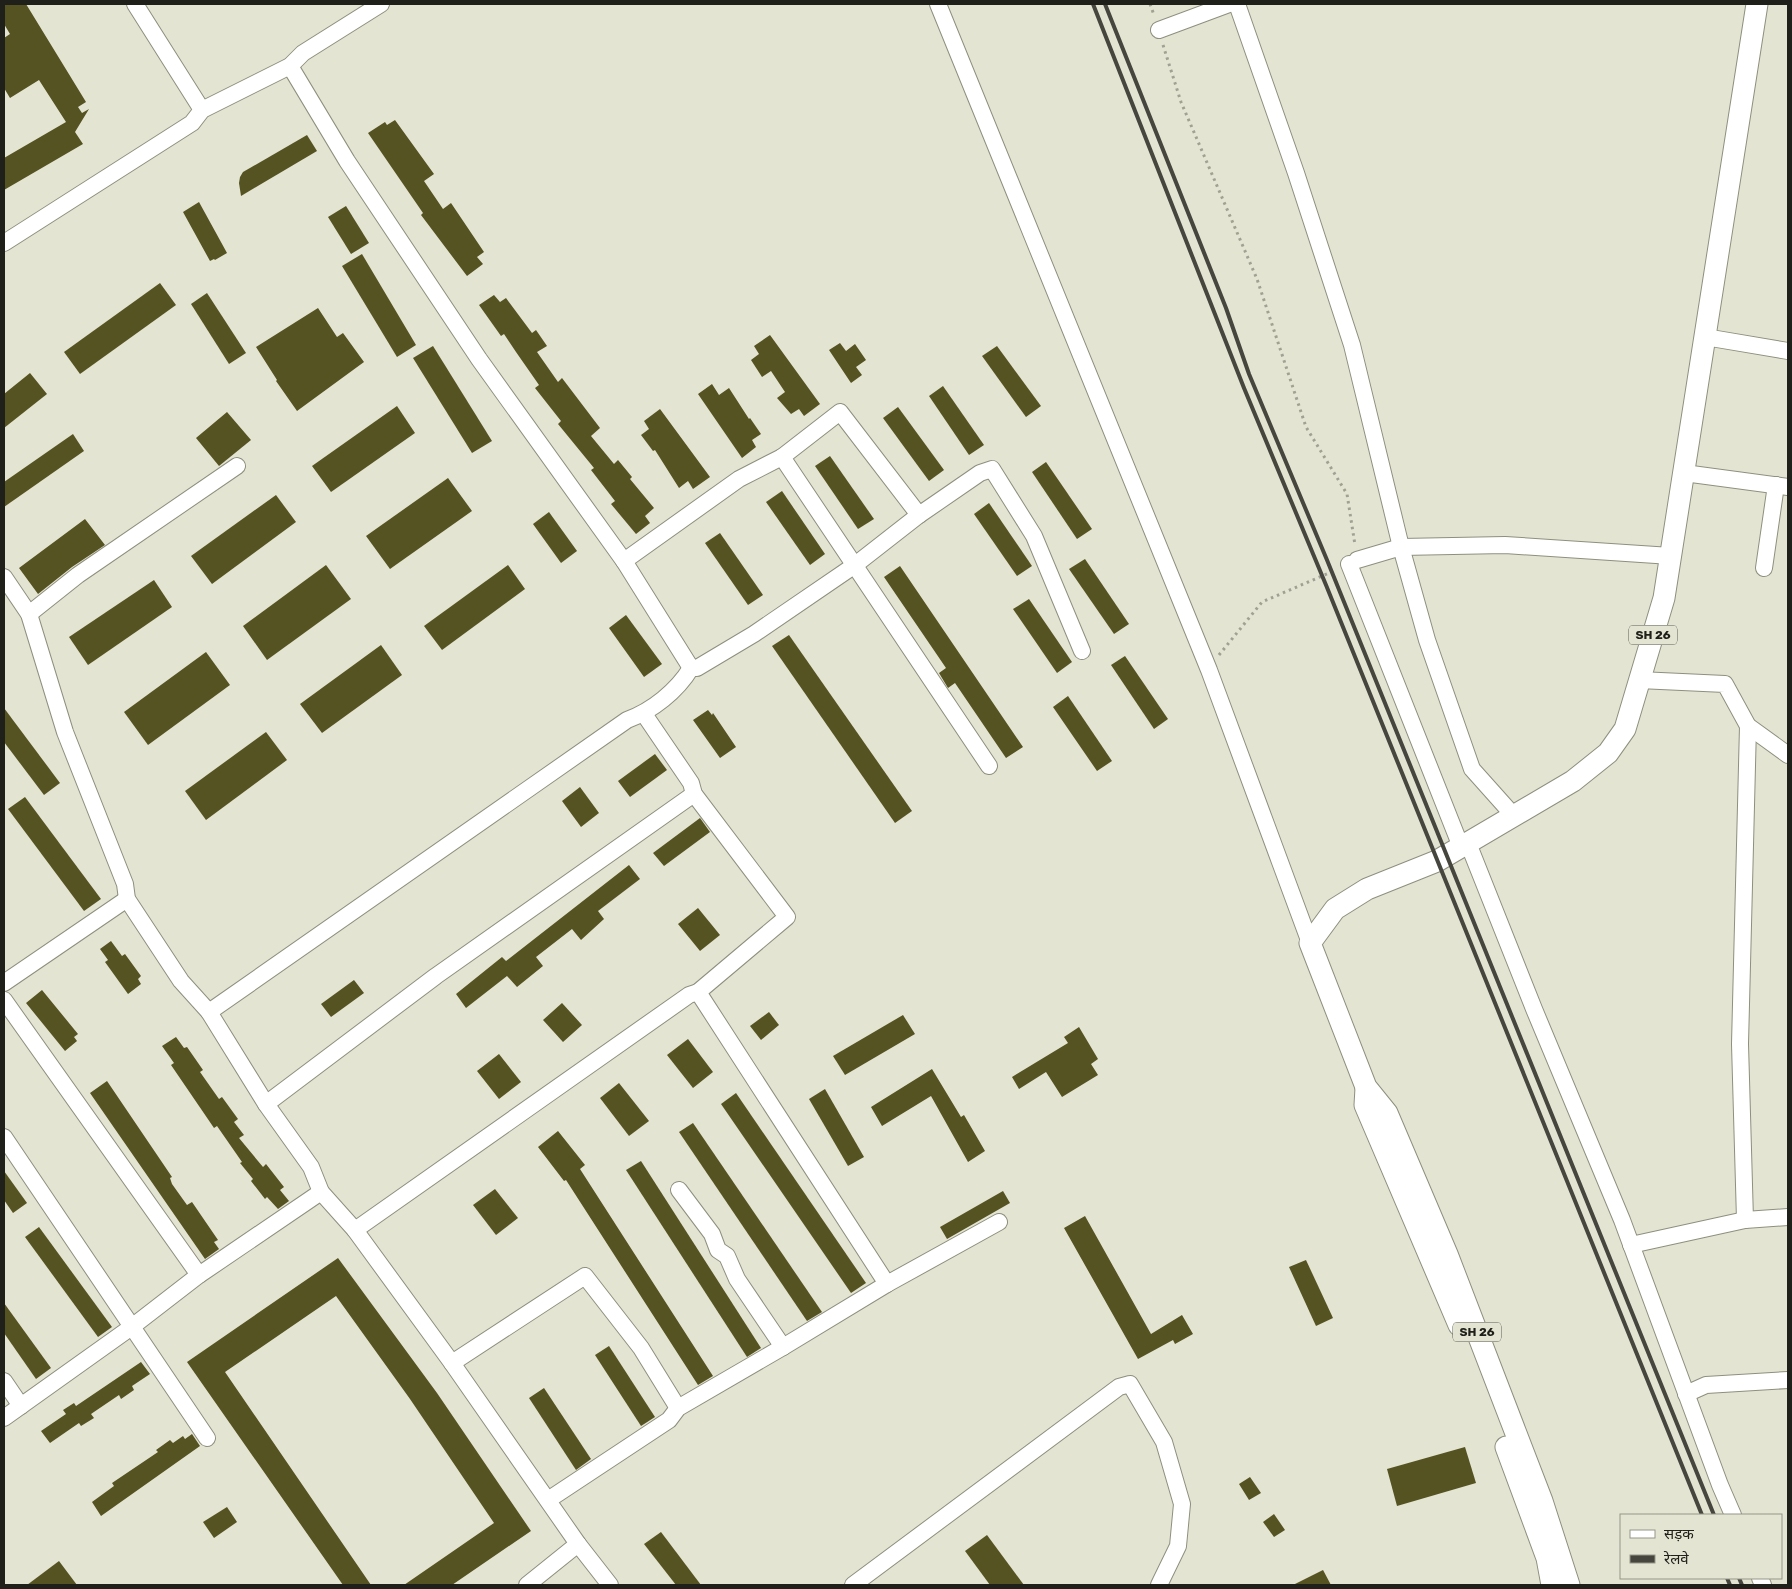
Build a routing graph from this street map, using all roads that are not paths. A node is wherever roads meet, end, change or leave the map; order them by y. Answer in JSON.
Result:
{"nodes":[{"id":1,"x":135,"y":4,"type":"edge"},
{"id":2,"x":381,"y":4,"type":"edge"},
{"id":3,"x":938,"y":4,"type":"edge"},
{"id":4,"x":1229,"y":4,"type":"edge"},
{"id":5,"x":1237,"y":4,"type":"edge"},
{"id":6,"x":1757,"y":4,"type":"edge"},
{"id":7,"x":1159,"y":30,"type":"road end"},
{"id":8,"x":290,"y":66,"type":"junction"},
{"id":9,"x":202,"y":110,"type":"junction"},
{"id":10,"x":4,"y":243,"type":"edge"},
{"id":11,"x":1705,"y":337,"type":"junction"},
{"id":12,"x":1788,"y":349,"type":"edge"},
{"id":13,"x":782,"y":457,"type":"junction"},
{"id":14,"x":237,"y":466,"type":"dead end"},
{"id":15,"x":1684,"y":473,"type":"junction"},
{"id":16,"x":1782,"y":486,"type":"edge"},
{"id":17,"x":919,"y":515,"type":"junction"},
{"id":18,"x":1401,"y":547,"type":"junction"},
{"id":19,"x":1671,"y":556,"type":"junction"},
{"id":20,"x":624,"y":560,"type":"junction"},
{"id":21,"x":855,"y":565,"type":"junction"},
{"id":22,"x":1764,"y":568,"type":"dead end"},
{"id":23,"x":4,"y":577,"type":"edge"},
{"id":24,"x":29,"y":614,"type":"junction"},
{"id":25,"x":1082,"y":651,"type":"dead end"},
{"id":26,"x":691,"y":668,"type":"junction"},
{"id":27,"x":1640,"y":680,"type":"junction"},
{"id":28,"x":644,"y":714,"type":"junction"},
{"id":29,"x":1748,"y":726,"type":"junction"},
{"id":30,"x":1788,"y":756,"type":"edge"},
{"id":31,"x":990,"y":766,"type":"dead end"},
{"id":32,"x":694,"y":794,"type":"junction"},
{"id":33,"x":1514,"y":816,"type":"junction"},
{"id":34,"x":1465,"y":845,"type":"junction"},
{"id":35,"x":127,"y":899,"type":"junction"},
{"id":36,"x":1310,"y":943,"type":"junction"},
{"id":37,"x":4,"y":983,"type":"edge"},
{"id":38,"x":698,"y":992,"type":"junction"},
{"id":39,"x":4,"y":1000,"type":"edge"},
{"id":40,"x":209,"y":1012,"type":"junction"},
{"id":41,"x":1366,"y":1087,"type":"junction"},
{"id":42,"x":266,"y":1104,"type":"junction"},
{"id":43,"x":4,"y":1137,"type":"edge"},
{"id":44,"x":679,"y":1190,"type":"dead end"},
{"id":45,"x":321,"y":1192,"type":"junction"},
{"id":46,"x":1788,"y":1217,"type":"edge"},
{"id":47,"x":1745,"y":1220,"type":"junction"},
{"id":48,"x":998,"y":1222,"type":"dead end"},
{"id":49,"x":355,"y":1230,"type":"junction"},
{"id":50,"x":1631,"y":1245,"type":"junction"},
{"id":51,"x":199,"y":1275,"type":"junction"},
{"id":52,"x":887,"y":1284,"type":"junction"},
{"id":53,"x":133,"y":1326,"type":"junction"},
{"id":54,"x":783,"y":1347,"type":"junction"},
{"id":55,"x":452,"y":1363,"type":"junction"},
{"id":56,"x":1788,"y":1380,"type":"edge"},
{"id":57,"x":4,"y":1381,"type":"edge"},
{"id":58,"x":1686,"y":1394,"type":"junction"},
{"id":59,"x":21,"y":1406,"type":"junction"},
{"id":60,"x":678,"y":1408,"type":"junction"},
{"id":61,"x":4,"y":1418,"type":"edge"},
{"id":62,"x":207,"y":1438,"type":"dead end"},
{"id":63,"x":548,"y":1500,"type":"junction"},
{"id":64,"x":1733,"y":1514,"type":"edge"},
{"id":65,"x":578,"y":1544,"type":"junction"},
{"id":66,"x":527,"y":1585,"type":"edge"},
{"id":67,"x":610,"y":1585,"type":"edge"},
{"id":68,"x":853,"y":1585,"type":"edge"},
{"id":69,"x":1159,"y":1585,"type":"edge"},
{"id":70,"x":1552,"y":1585,"type":"edge"},
{"id":71,"x":1569,"y":1585,"type":"edge"}],
"edges":[{"from":1,"to":9,"type":"street"},
{"from":2,"to":8,"type":"street"},
{"from":3,"to":36,"type":"street"},
{"from":4,"to":7,"type":"street"},
{"from":5,"to":18,"type":"street"},
{"from":6,"to":11,"type":"main road","number":"SH 26"},
{"from":8,"to":9,"type":"street"},
{"from":8,"to":20,"type":"street"},
{"from":9,"to":10,"type":"street"},
{"from":11,"to":12,"type":"street"},
{"from":11,"to":15,"type":"main road","number":"SH 26"},
{"from":13,"to":17,"type":"street"},
{"from":13,"to":20,"type":"street"},
{"from":13,"to":21,"type":"street"},
{"from":14,"to":24,"type":"street"},
{"from":15,"to":16,"type":"street"},
{"from":15,"to":19,"type":"main road","number":"SH 26"},
{"from":16,"to":22,"type":"street"},
{"from":17,"to":21,"type":"street"},
{"from":17,"to":25,"type":"street"},
{"from":18,"to":19,"type":"street"},
{"from":18,"to":33,"type":"street"},
{"from":18,"to":34,"type":"street"},
{"from":19,"to":27,"type":"main road","number":"SH 26"},
{"from":20,"to":26,"type":"street"},
{"from":21,"to":26,"type":"street"},
{"from":21,"to":31,"type":"street"},
{"from":23,"to":24,"type":"street"},
{"from":24,"to":35,"type":"street"},
{"from":26,"to":28,"type":"street"},
{"from":27,"to":29,"type":"street"},
{"from":27,"to":33,"type":"main road","number":"SH 26"},
{"from":28,"to":32,"type":"street"},
{"from":28,"to":40,"type":"street"},
{"from":29,"to":30,"type":"street"},
{"from":29,"to":47,"type":"street"},
{"from":32,"to":38,"type":"street"},
{"from":32,"to":42,"type":"street"},
{"from":33,"to":34,"type":"main road","number":"SH 26"},
{"from":34,"to":36,"type":"main road","number":"SH 26"},
{"from":34,"to":50,"type":"street"},
{"from":35,"to":37,"type":"street"},
{"from":35,"to":40,"type":"street"},
{"from":36,"to":41,"type":"main road","number":"SH 26"},
{"from":38,"to":49,"type":"street"},
{"from":38,"to":52,"type":"street"},
{"from":39,"to":51,"type":"street"},
{"from":40,"to":42,"type":"street"},
{"from":41,"to":70,"type":"main road"},
{"from":41,"to":71,"type":"main road","number":"SH 26"},
{"from":42,"to":45,"type":"street"},
{"from":43,"to":53,"type":"street"},
{"from":44,"to":54,"type":"street"},
{"from":45,"to":49,"type":"street"},
{"from":45,"to":51,"type":"street"},
{"from":46,"to":47,"type":"street"},
{"from":47,"to":50,"type":"street"},
{"from":48,"to":52,"type":"street"},
{"from":49,"to":55,"type":"street"},
{"from":50,"to":58,"type":"street"},
{"from":51,"to":53,"type":"street"},
{"from":52,"to":54,"type":"street"},
{"from":53,"to":59,"type":"street"},
{"from":53,"to":62,"type":"street"},
{"from":54,"to":60,"type":"street"},
{"from":55,"to":60,"type":"street"},
{"from":55,"to":63,"type":"street"},
{"from":56,"to":58,"type":"street"},
{"from":57,"to":59,"type":"street"},
{"from":58,"to":64,"type":"street"},
{"from":59,"to":61,"type":"street"},
{"from":60,"to":63,"type":"street"},
{"from":63,"to":65,"type":"street"},
{"from":65,"to":66,"type":"street"},
{"from":65,"to":67,"type":"street"},
{"from":68,"to":69,"type":"street"}]}
